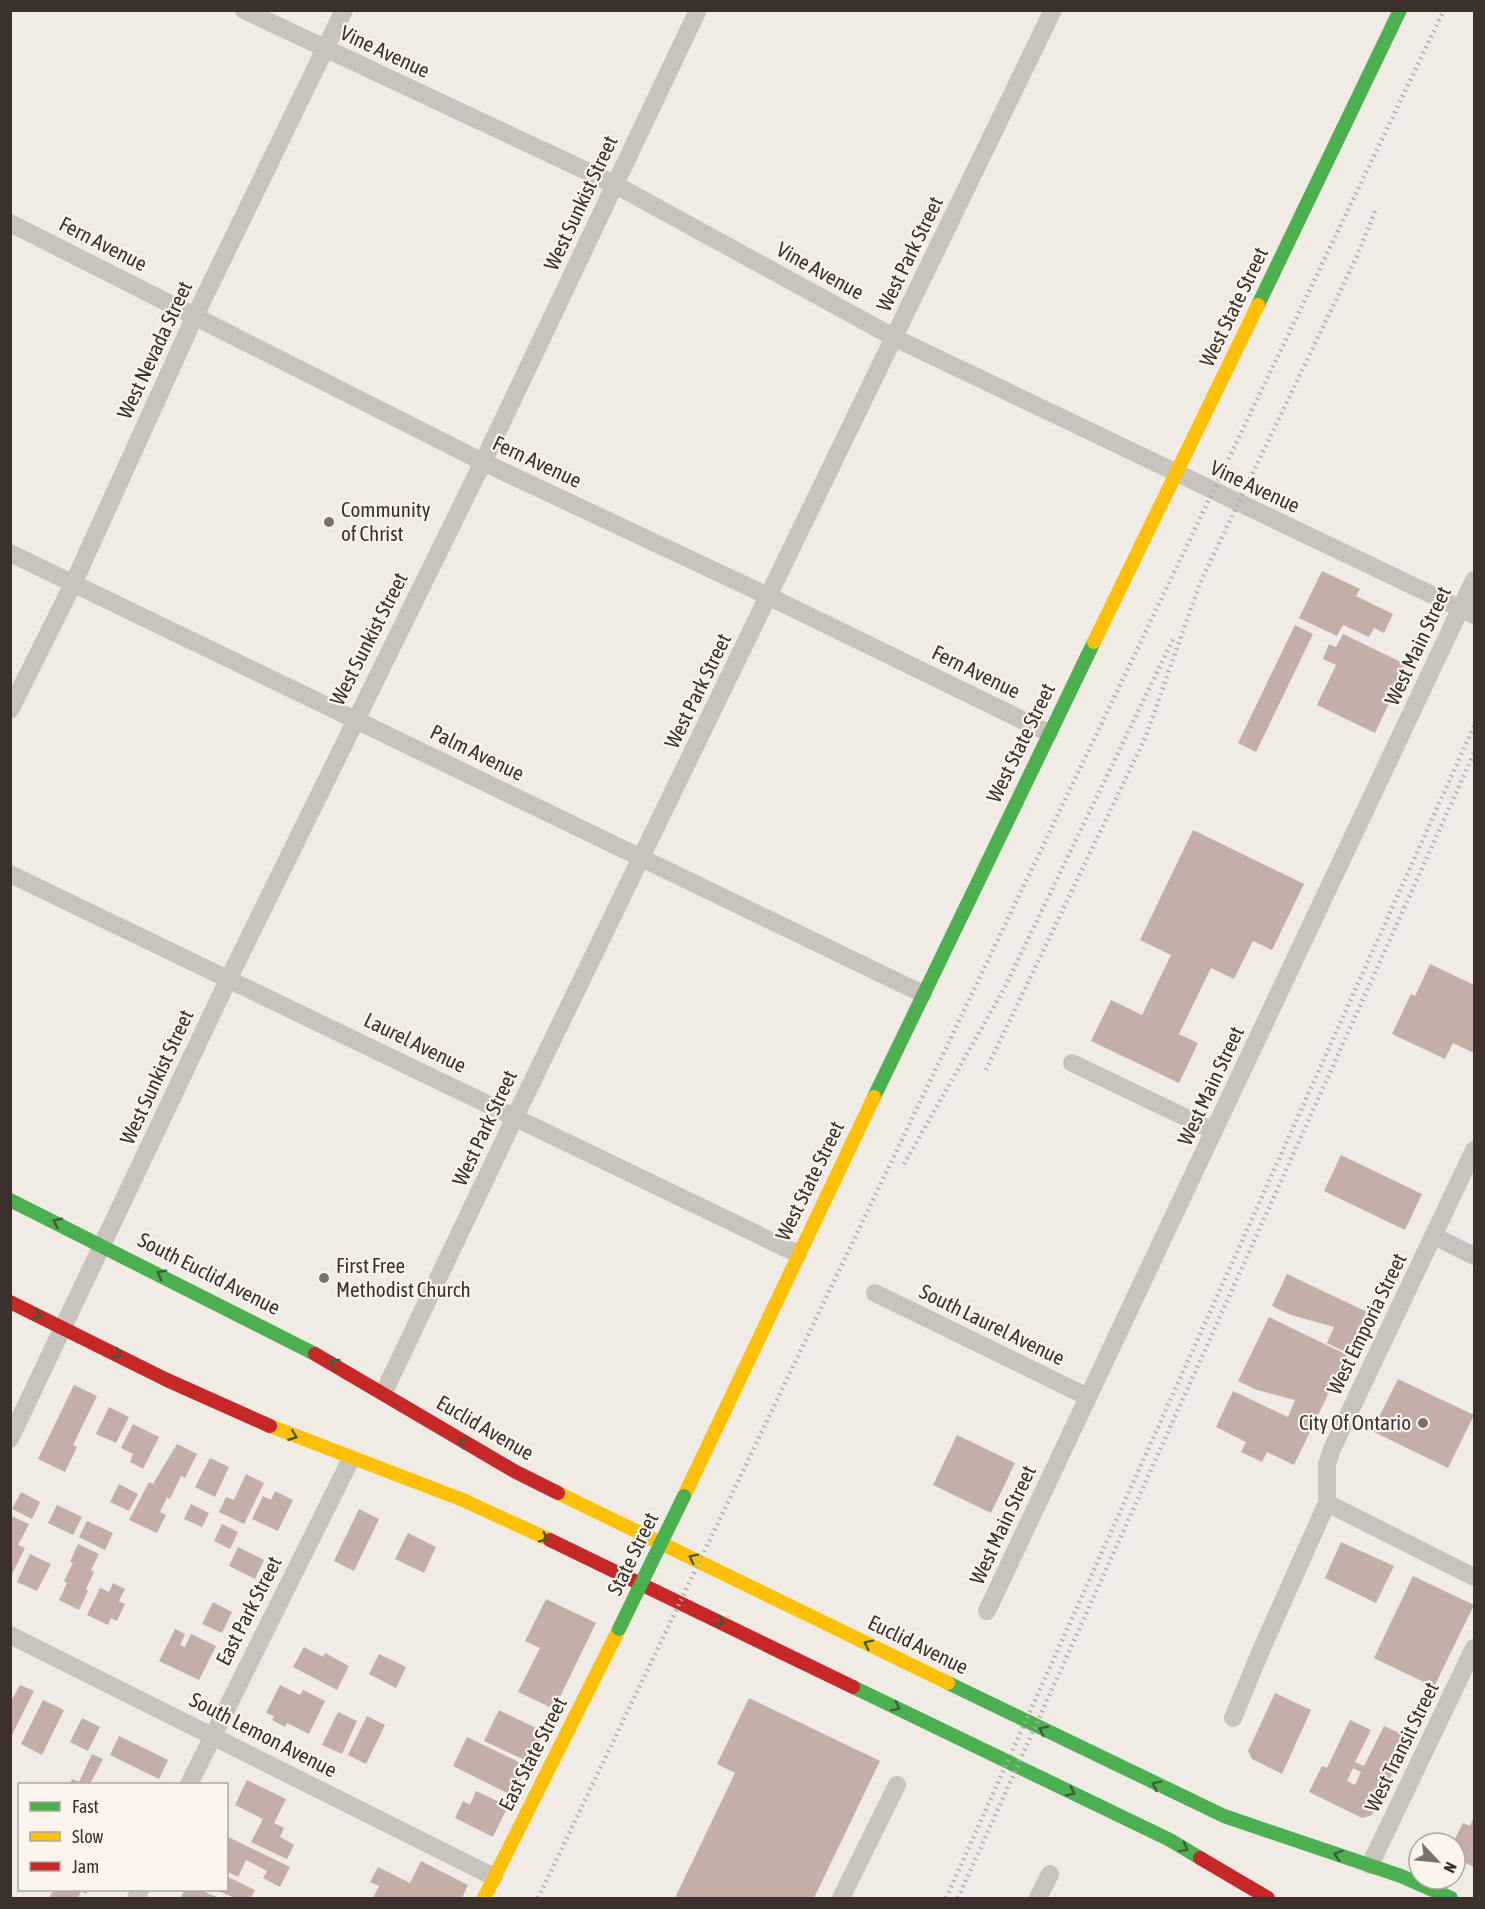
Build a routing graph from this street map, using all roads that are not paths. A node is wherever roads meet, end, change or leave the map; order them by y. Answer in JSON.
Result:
{"nodes":[{"id":1,"x":244,"y":10,"type":"edge"},
{"id":2,"x":344,"y":10,"type":"edge"},
{"id":3,"x":698,"y":10,"type":"edge"},
{"id":4,"x":1053,"y":10,"type":"edge"},
{"id":5,"x":1400,"y":10,"type":"edge"},
{"id":6,"x":325,"y":49,"type":"junction"},
{"id":7,"x":614,"y":184,"type":"junction"},
{"id":8,"x":10,"y":223,"type":"edge"},
{"id":9,"x":195,"y":316,"type":"junction"},
{"id":10,"x":895,"y":338,"type":"junction"},
{"id":11,"x":483,"y":462,"type":"junction"},
{"id":12,"x":1177,"y":475,"type":"junction"},
{"id":13,"x":10,"y":553,"type":"edge"},
{"id":14,"x":1474,"y":580,"type":"edge"},
{"id":15,"x":73,"y":584,"type":"junction"},
{"id":16,"x":768,"y":596,"type":"junction"},
{"id":17,"x":1468,"y":612,"type":"edge"},
{"id":18,"x":10,"y":710,"type":"edge"},
{"id":19,"x":354,"y":719,"type":"junction"},
{"id":20,"x":1049,"y":733,"type":"junction"},
{"id":21,"x":642,"y":859,"type":"junction"},
{"id":22,"x":10,"y":874,"type":"edge"},
{"id":23,"x":229,"y":978,"type":"junction"},
{"id":24,"x":923,"y":994,"type":"junction"},
{"id":25,"x":1072,"y":1063,"type":"dead end"},
{"id":26,"x":514,"y":1117,"type":"junction"},
{"id":27,"x":1214,"y":1131,"type":"junction"},
{"id":28,"x":1474,"y":1150,"type":"edge"},
{"id":29,"x":10,"y":1200,"type":"edge"},
{"id":30,"x":1434,"y":1236,"type":"junction"},
{"id":31,"x":104,"y":1245,"type":"junction"},
{"id":32,"x":798,"y":1254,"type":"junction"},
{"id":33,"x":1474,"y":1256,"type":"edge"},
{"id":34,"x":875,"y":1293,"type":"dead end"},
{"id":35,"x":10,"y":1302,"type":"edge"},
{"id":36,"x":64,"y":1328,"type":"junction"},
{"id":37,"x":384,"y":1392,"type":"junction"},
{"id":38,"x":1088,"y":1397,"type":"junction"},
{"id":39,"x":10,"y":1439,"type":"edge"},
{"id":40,"x":351,"y":1459,"type":"junction"},
{"id":41,"x":684,"y":1496,"type":"joint"},
{"id":42,"x":1328,"y":1503,"type":"junction"},
{"id":43,"x":1474,"y":1577,"type":"edge"},
{"id":44,"x":987,"y":1611,"type":"dead end"},
{"id":45,"x":619,"y":1629,"type":"joint"},
{"id":46,"x":10,"y":1635,"type":"edge"},
{"id":47,"x":1474,"y":1648,"type":"edge"},
{"id":48,"x":1233,"y":1718,"type":"dead end"},
{"id":49,"x":212,"y":1735,"type":"junction"},
{"id":50,"x":190,"y":1783,"type":"edge"},
{"id":51,"x":897,"y":1785,"type":"dead end"},
{"id":52,"x":1370,"y":1865,"type":"junction"},
{"id":53,"x":1050,"y":1874,"type":"dead end"},
{"id":54,"x":494,"y":1877,"type":"junction"},
{"id":55,"x":484,"y":1899,"type":"edge"},
{"id":56,"x":841,"y":1899,"type":"edge"},
{"id":57,"x":1038,"y":1899,"type":"edge"},
{"id":58,"x":1268,"y":1899,"type":"edge"},
{"id":59,"x":1451,"y":1899,"type":"edge"}],
"edges":[{"from":1,"to":6,"type":"street","name":"Vine Avenue"},
{"from":2,"to":6,"type":"street","name":"West Nevada Street"},
{"from":3,"to":7,"type":"street","name":"West Sunkist Street"},
{"from":4,"to":10,"type":"street","name":"West Park Street"},
{"from":5,"to":12,"type":"main road","name":"West State Street"},
{"from":6,"to":7,"type":"street","name":"Vine Avenue"},
{"from":6,"to":9,"type":"street","name":"West Nevada Street"},
{"from":7,"to":10,"type":"street","name":"Vine Avenue"},
{"from":7,"to":11,"type":"street","name":"West Sunkist Street"},
{"from":8,"to":9,"type":"street","name":"Fern Avenue"},
{"from":9,"to":11,"type":"street","name":"Fern Avenue"},
{"from":9,"to":15,"type":"street","name":"West Nevada Street"},
{"from":10,"to":12,"type":"street","name":"Vine Avenue"},
{"from":10,"to":16,"type":"street","name":"West Park Street"},
{"from":11,"to":16,"type":"street","name":"Fern Avenue"},
{"from":11,"to":19,"type":"street","name":"West Sunkist Street"},
{"from":12,"to":17,"type":"street","name":"Vine Avenue"},
{"from":12,"to":20,"type":"main road","name":"West State Street"},
{"from":13,"to":15,"type":"street","name":"Palm Avenue"},
{"from":14,"to":17,"type":"street","name":"West Main Street"},
{"from":15,"to":18,"type":"street","name":"West Nevada Street"},
{"from":15,"to":19,"type":"street","name":"Palm Avenue"},
{"from":16,"to":20,"type":"street","name":"Fern Avenue"},
{"from":16,"to":21,"type":"street","name":"West Park Street"},
{"from":17,"to":27,"type":"street","name":"West Main Street"},
{"from":19,"to":21,"type":"street","name":"Palm Avenue"},
{"from":19,"to":23,"type":"street","name":"West Sunkist Street"},
{"from":20,"to":24,"type":"main road","name":"West State Street"},
{"from":21,"to":24,"type":"street","name":"Palm Avenue"},
{"from":21,"to":26,"type":"street","name":"West Park Street"},
{"from":22,"to":23,"type":"street","name":"Laurel Avenue"},
{"from":23,"to":26,"type":"street","name":"Laurel Avenue"},
{"from":23,"to":31,"type":"street","name":"West Sunkist Street"},
{"from":24,"to":32,"type":"main road","name":"West State Street"},
{"from":25,"to":27,"type":"street"},
{"from":26,"to":32,"type":"street","name":"Laurel Avenue"},
{"from":26,"to":37,"type":"street","name":"West Park Street"},
{"from":27,"to":38,"type":"street","name":"West Main Street"},
{"from":28,"to":30,"type":"street","name":"West Emporia Street"},
{"from":31,"to":29,"type":"main road","name":"South Euclid Avenue","one_way":true},
{"from":30,"to":33,"type":"street"},
{"from":30,"to":42,"type":"street","name":"West Emporia Street"},
{"from":31,"to":36,"type":"street","name":"West Sunkist Street"},
{"from":37,"to":31,"type":"main road","name":"South Euclid Avenue","one_way":true},
{"from":32,"to":41,"type":"main road","name":"West State Street"},
{"from":34,"to":38,"type":"street","name":"South Laurel Avenue"},
{"from":35,"to":36,"type":"main road","one_way":true},
{"from":36,"to":39,"type":"street","name":"West Sunkist Street"},
{"from":36,"to":40,"type":"main road","one_way":true},
{"from":52,"to":37,"type":"main road","name":"Euclid Avenue","one_way":true},
{"from":38,"to":44,"type":"street","name":"West Main Street"},
{"from":40,"to":49,"type":"street","name":"East Park Street"},
{"from":40,"to":58,"type":"main road","one_way":true},
{"from":41,"to":45,"type":"main road","name":"State Street","bridge":true},
{"from":42,"to":43,"type":"street"},
{"from":42,"to":48,"type":"street","name":"West Emporia Street"},
{"from":45,"to":54,"type":"main road","name":"East State Street"},
{"from":46,"to":49,"type":"street","name":"South Lemon Avenue"},
{"from":47,"to":52,"type":"street","name":"West Transit Street"},
{"from":49,"to":50,"type":"street","name":"East Park Street"},
{"from":49,"to":54,"type":"street","name":"South Lemon Avenue"},
{"from":51,"to":56,"type":"street"},
{"from":52,"to":59,"type":"main road","name":"Euclid Avenue"},
{"from":53,"to":57,"type":"street"},
{"from":54,"to":55,"type":"main road","name":"East State Street"}]}
